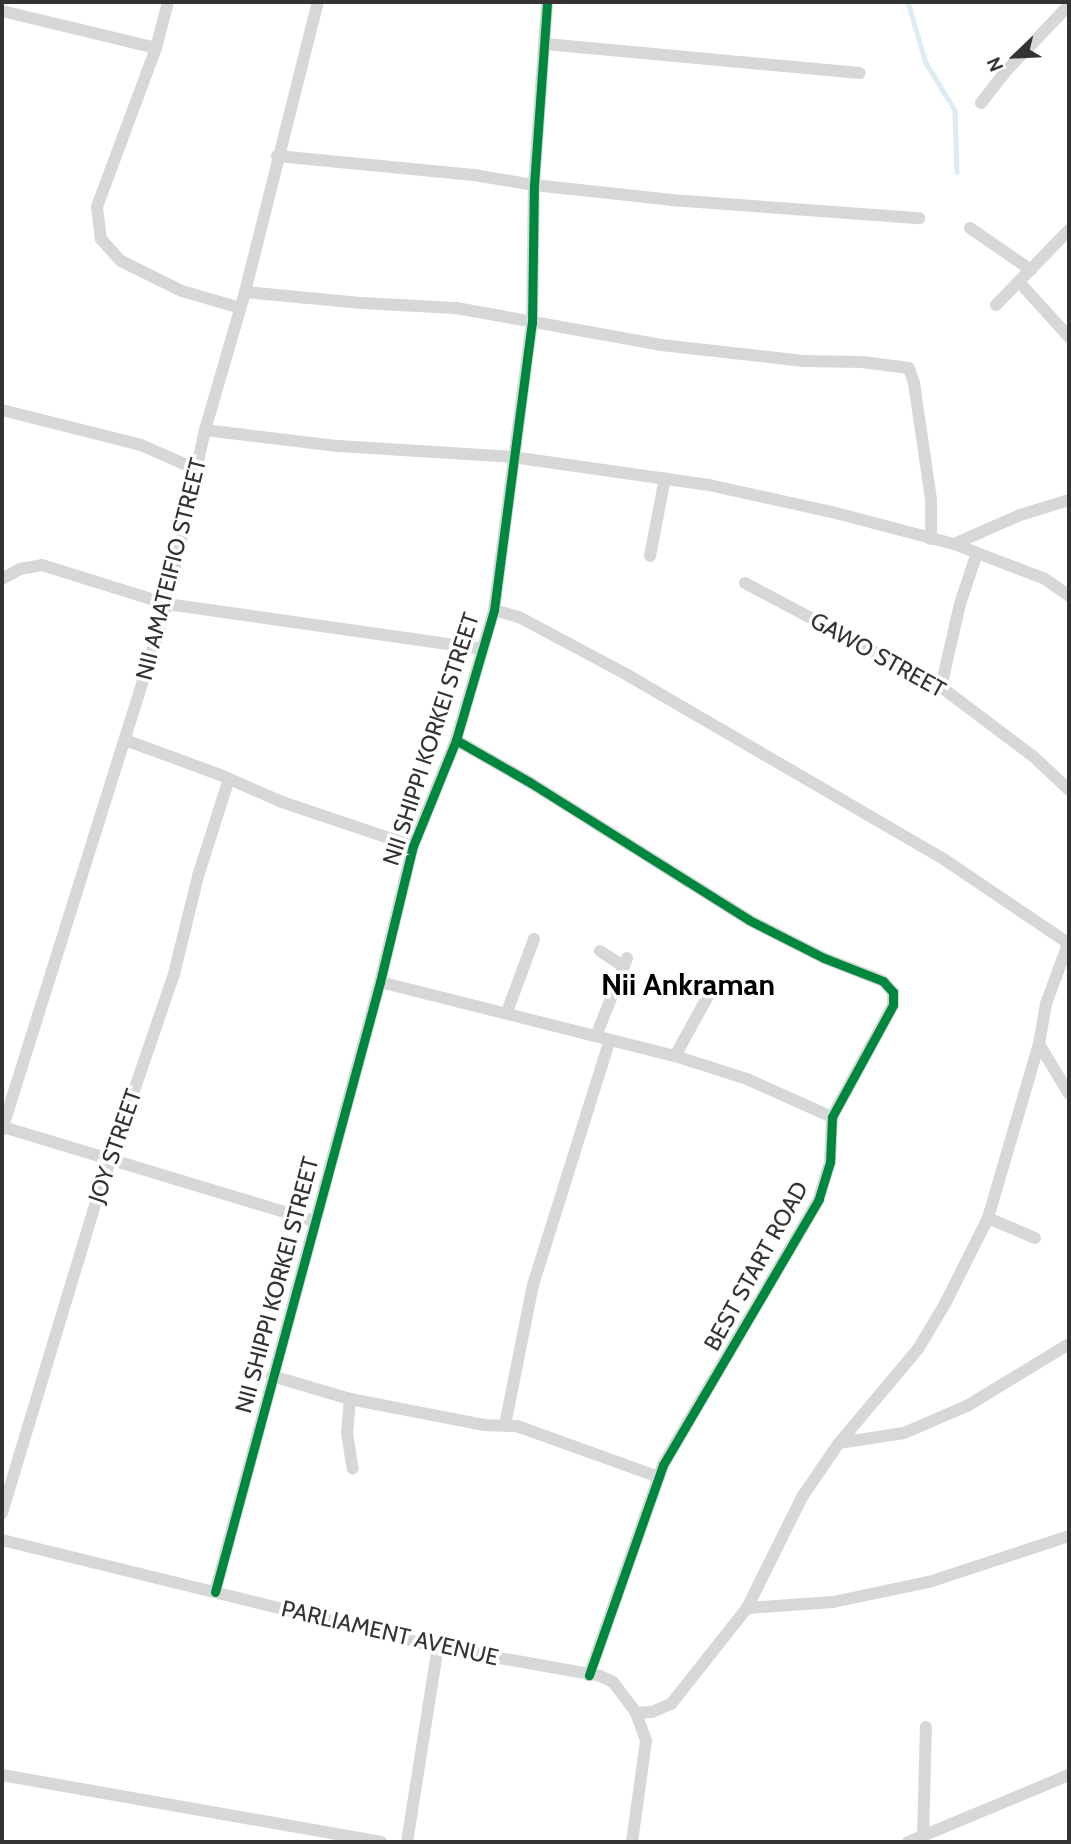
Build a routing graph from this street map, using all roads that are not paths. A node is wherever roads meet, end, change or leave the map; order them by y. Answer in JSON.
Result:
{"nodes":[{"id":1,"x":168,"y":2,"type":"edge"},
{"id":2,"x":317,"y":2,"type":"edge"},
{"id":3,"x":547,"y":2,"type":"edge"},
{"id":4,"x":1069,"y":5,"type":"edge"},
{"id":5,"x":2,"y":11,"type":"edge"},
{"id":6,"x":546,"y":44,"type":"junction"},
{"id":7,"x":156,"y":48,"type":"junction"},
{"id":8,"x":860,"y":73,"type":"dead end"},
{"id":9,"x":981,"y":103,"type":"dead end"},
{"id":10,"x":277,"y":156,"type":"junction"},
{"id":11,"x":534,"y":185,"type":"junction"},
{"id":12,"x":919,"y":218,"type":"dead end"},
{"id":13,"x":970,"y":228,"type":"dead end"},
{"id":14,"x":1069,"y":230,"type":"edge"},
{"id":15,"x":1031,"y":270,"type":"junction"},
{"id":16,"x":1019,"y":282,"type":"junction"},
{"id":17,"x":245,"y":292,"type":"junction"},
{"id":18,"x":996,"y":305,"type":"dead end"},
{"id":19,"x":240,"y":308,"type":"junction"},
{"id":20,"x":532,"y":323,"type":"junction"},
{"id":21,"x":1069,"y":337,"type":"edge"},
{"id":22,"x":2,"y":410,"type":"edge"},
{"id":23,"x":205,"y":430,"type":"junction"},
{"id":24,"x":512,"y":457,"type":"junction"},
{"id":25,"x":198,"y":470,"type":"junction"},
{"id":26,"x":665,"y":478,"type":"junction"},
{"id":27,"x":1069,"y":500,"type":"edge"},
{"id":28,"x":931,"y":539,"type":"junction"},
{"id":29,"x":954,"y":544,"type":"junction"},
{"id":30,"x":977,"y":553,"type":"junction"},
{"id":31,"x":650,"y":556,"type":"dead end"},
{"id":32,"x":2,"y":579,"type":"edge"},
{"id":33,"x":745,"y":583,"type":"dead end"},
{"id":34,"x":1069,"y":596,"type":"edge"},
{"id":35,"x":167,"y":604,"type":"junction"},
{"id":36,"x":494,"y":610,"type":"junction"},
{"id":37,"x":483,"y":649,"type":"junction"},
{"id":38,"x":941,"y":687,"type":"junction"},
{"id":39,"x":125,"y":740,"type":"junction"},
{"id":40,"x":456,"y":740,"type":"junction"},
{"id":41,"x":229,"y":779,"type":"junction"},
{"id":42,"x":1069,"y":790,"type":"edge"},
{"id":43,"x":413,"y":846,"type":"junction"},
{"id":44,"x":534,"y":939,"type":"dead end"},
{"id":45,"x":1069,"y":942,"type":"edge"},
{"id":46,"x":600,"y":951,"type":"dead end"},
{"id":47,"x":380,"y":982,"type":"junction"},
{"id":48,"x":714,"y":985,"type":"dead end"},
{"id":49,"x":507,"y":1012,"type":"junction"},
{"id":50,"x":596,"y":1036,"type":"junction"},
{"id":51,"x":610,"y":1040,"type":"junction"},
{"id":52,"x":1039,"y":1044,"type":"junction"},
{"id":53,"x":675,"y":1056,"type":"junction"},
{"id":54,"x":1069,"y":1094,"type":"edge"},
{"id":55,"x":832,"y":1117,"type":"junction"},
{"id":56,"x":2,"y":1129,"type":"edge"},
{"id":57,"x":111,"y":1159,"type":"junction"},
{"id":58,"x":988,"y":1217,"type":"junction"},
{"id":59,"x":315,"y":1221,"type":"junction"},
{"id":60,"x":1035,"y":1238,"type":"dead end"},
{"id":61,"x":1069,"y":1344,"type":"edge"},
{"id":62,"x":272,"y":1376,"type":"junction"},
{"id":63,"x":350,"y":1399,"type":"junction"},
{"id":64,"x":505,"y":1425,"type":"junction"},
{"id":65,"x":839,"y":1443,"type":"junction"},
{"id":66,"x":353,"y":1469,"type":"dead end"},
{"id":67,"x":659,"y":1477,"type":"junction"},
{"id":68,"x":2,"y":1513,"type":"edge"},
{"id":69,"x":1069,"y":1536,"type":"edge"},
{"id":70,"x":2,"y":1540,"type":"edge"},
{"id":71,"x":215,"y":1592,"type":"junction"},
{"id":72,"x":747,"y":1608,"type":"junction"},
{"id":73,"x":438,"y":1647,"type":"junction"},
{"id":74,"x":589,"y":1675,"type":"junction"},
{"id":75,"x":636,"y":1713,"type":"junction"},
{"id":76,"x":926,"y":1727,"type":"dead end"},
{"id":77,"x":2,"y":1775,"type":"edge"},
{"id":78,"x":1069,"y":1775,"type":"edge"},
{"id":79,"x":923,"y":1838,"type":"junction"},
{"id":80,"x":381,"y":1842,"type":"edge"},
{"id":81,"x":407,"y":1842,"type":"edge"},
{"id":82,"x":632,"y":1842,"type":"edge"},
{"id":83,"x":908,"y":1842,"type":"edge"}],
"edges":[{"from":1,"to":7,"type":"street"},
{"from":2,"to":10,"type":"street","name":"NII AMATEIFIO STREET"},
{"from":3,"to":6,"type":"street","name":"NII SHIPPI KORKEI STREET"},
{"from":4,"to":9,"type":"street"},
{"from":5,"to":7,"type":"street"},
{"from":6,"to":8,"type":"street"},
{"from":6,"to":11,"type":"street","name":"NII SHIPPI KORKEI STREET"},
{"from":7,"to":19,"type":"street"},
{"from":10,"to":11,"type":"street"},
{"from":10,"to":17,"type":"street","name":"NII AMATEIFIO STREET"},
{"from":11,"to":12,"type":"street"},
{"from":11,"to":20,"type":"street","name":"NII SHIPPI KORKEI STREET"},
{"from":13,"to":15,"type":"street"},
{"from":14,"to":15,"type":"street"},
{"from":15,"to":16,"type":"street"},
{"from":16,"to":18,"type":"street"},
{"from":16,"to":21,"type":"street"},
{"from":17,"to":19,"type":"street","name":"NII AMATEIFIO STREET"},
{"from":17,"to":20,"type":"street"},
{"from":19,"to":23,"type":"street","name":"NII AMATEIFIO STREET"},
{"from":20,"to":24,"type":"street","name":"NII SHIPPI KORKEI STREET"},
{"from":20,"to":28,"type":"street"},
{"from":22,"to":25,"type":"street"},
{"from":23,"to":24,"type":"street"},
{"from":23,"to":25,"type":"street","name":"NII AMATEIFIO STREET"},
{"from":24,"to":26,"type":"street"},
{"from":24,"to":36,"type":"street","name":"NII SHIPPI KORKEI STREET"},
{"from":25,"to":35,"type":"street","name":"NII AMATEIFIO STREET"},
{"from":26,"to":28,"type":"street"},
{"from":26,"to":31,"type":"street"},
{"from":27,"to":29,"type":"street"},
{"from":28,"to":29,"type":"street"},
{"from":29,"to":30,"type":"street"},
{"from":30,"to":34,"type":"street"},
{"from":30,"to":38,"type":"street"},
{"from":32,"to":35,"type":"street"},
{"from":33,"to":38,"type":"street","name":"GAWO STREET"},
{"from":35,"to":37,"type":"street"},
{"from":35,"to":39,"type":"street","name":"NII AMATEIFIO STREET"},
{"from":36,"to":37,"type":"street","name":"NII SHIPPI KORKEI STREET"},
{"from":36,"to":45,"type":"street"},
{"from":37,"to":40,"type":"street","name":"NII SHIPPI KORKEI STREET"},
{"from":38,"to":42,"type":"street","name":"GAWO STREET"},
{"from":39,"to":41,"type":"street"},
{"from":39,"to":56,"type":"street","name":"NII AMATEIFIO STREET"},
{"from":40,"to":43,"type":"street","name":"NII SHIPPI KORKEI STREET"},
{"from":40,"to":55,"type":"street","name":"BEST START ROAD"},
{"from":41,"to":43,"type":"street"},
{"from":41,"to":57,"type":"street","name":"JOY STREET"},
{"from":43,"to":47,"type":"street","name":"NII SHIPPI KORKEI STREET"},
{"from":44,"to":49,"type":"street"},
{"from":45,"to":52,"type":"street"},
{"from":46,"to":50,"type":"street"},
{"from":47,"to":49,"type":"street"},
{"from":47,"to":59,"type":"street","name":"NII SHIPPI KORKEI STREET"},
{"from":48,"to":53,"type":"street"},
{"from":49,"to":50,"type":"street"},
{"from":50,"to":51,"type":"street"},
{"from":51,"to":53,"type":"street"},
{"from":51,"to":64,"type":"street"},
{"from":52,"to":54,"type":"street"},
{"from":52,"to":58,"type":"street"},
{"from":53,"to":55,"type":"street"},
{"from":55,"to":67,"type":"street","name":"BEST START ROAD"},
{"from":56,"to":57,"type":"street"},
{"from":57,"to":59,"type":"street"},
{"from":57,"to":68,"type":"street","name":"JOY STREET"},
{"from":58,"to":60,"type":"street"},
{"from":58,"to":65,"type":"street"},
{"from":59,"to":62,"type":"street","name":"NII SHIPPI KORKEI STREET"},
{"from":61,"to":65,"type":"street"},
{"from":62,"to":63,"type":"street"},
{"from":62,"to":71,"type":"street","name":"NII SHIPPI KORKEI STREET"},
{"from":63,"to":64,"type":"street"},
{"from":63,"to":66,"type":"street"},
{"from":64,"to":67,"type":"street"},
{"from":65,"to":72,"type":"street"},
{"from":67,"to":74,"type":"street","name":"BEST START ROAD"},
{"from":69,"to":72,"type":"street"},
{"from":70,"to":71,"type":"street","name":"PARLIAMENT AVENUE"},
{"from":71,"to":73,"type":"street","name":"PARLIAMENT AVENUE"},
{"from":72,"to":75,"type":"street"},
{"from":73,"to":74,"type":"street","name":"PARLIAMENT AVENUE"},
{"from":73,"to":81,"type":"street"},
{"from":74,"to":75,"type":"street","name":"PARLIAMENT AVENUE"},
{"from":75,"to":82,"type":"street","name":"PARLIAMENT AVENUE"},
{"from":76,"to":79,"type":"street"},
{"from":77,"to":80,"type":"street"},
{"from":78,"to":79,"type":"street"},
{"from":79,"to":83,"type":"street"}]}
